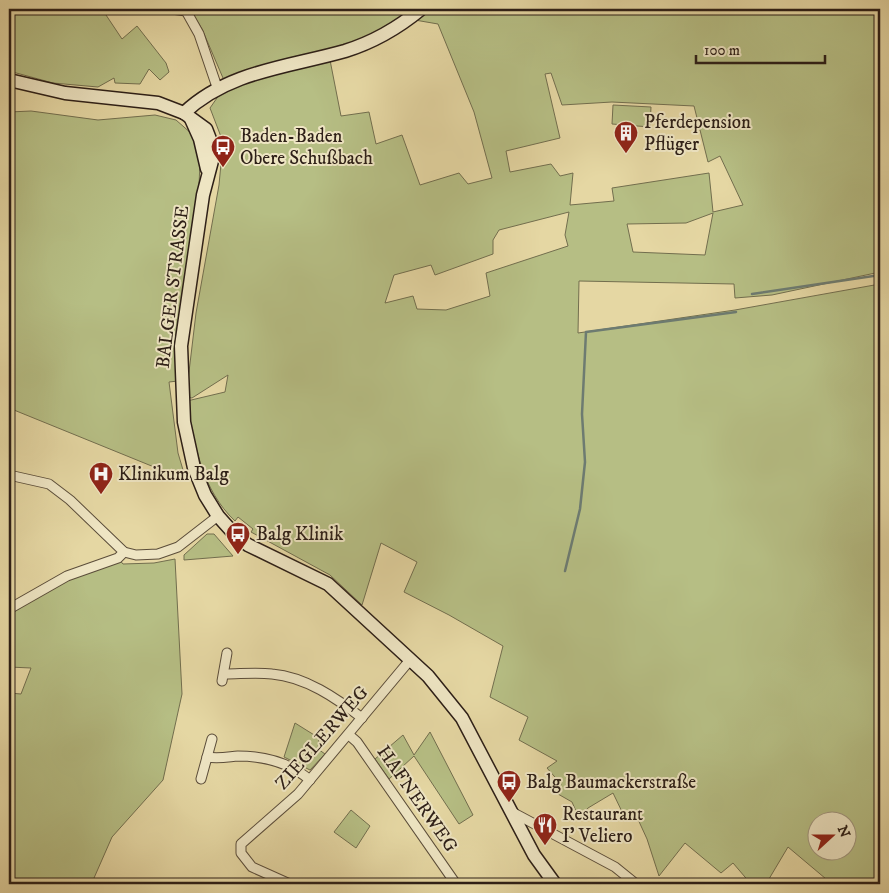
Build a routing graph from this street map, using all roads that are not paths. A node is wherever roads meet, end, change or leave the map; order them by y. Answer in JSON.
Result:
{"nodes":[{"id":1,"x":172,"y":9,"type":"edge"},
{"id":2,"x":421,"y":9,"type":"edge"},
{"id":3,"x":185,"y":10,"type":"edge"},
{"id":4,"x":9,"y":80,"type":"edge"},
{"id":5,"x":218,"y":90,"type":"junction"},
{"id":6,"x":188,"y":116,"type":"junction"},
{"id":7,"x":9,"y":475,"type":"edge"},
{"id":8,"x":218,"y":516,"type":"junction"},
{"id":9,"x":124,"y":552,"type":"junction"},
{"id":10,"x":9,"y":609,"type":"edge"},
{"id":11,"x":227,"y":653,"type":"dead end"},
{"id":12,"x":410,"y":660,"type":"junction"},
{"id":13,"x":362,"y":718,"type":"junction"},
{"id":14,"x":349,"y":735,"type":"junction"},
{"id":15,"x":212,"y":739,"type":"dead end"},
{"id":16,"x":207,"y":757,"type":"junction"},
{"id":17,"x":201,"y":779,"type":"dead end"},
{"id":18,"x":310,"y":780,"type":"junction"},
{"id":19,"x":512,"y":812,"type":"junction"},
{"id":20,"x":290,"y":884,"type":"edge"},
{"id":21,"x":456,"y":884,"type":"edge"},
{"id":22,"x":555,"y":884,"type":"edge"},
{"id":23,"x":636,"y":884,"type":"edge"}],
"edges":[{"from":1,"to":3,"type":"street"},
{"from":2,"to":5,"type":"street"},
{"from":3,"to":5,"type":"street"},
{"from":4,"to":6,"type":"street","name":"BALGER STRASSE"},
{"from":5,"to":6,"type":"street"},
{"from":6,"to":8,"type":"street","name":"BALGER STRASSE"},
{"from":7,"to":9,"type":"street"},
{"from":8,"to":9,"type":"street"},
{"from":8,"to":12,"type":"street","name":"BALGER STRASSE"},
{"from":9,"to":10,"type":"street"},
{"from":11,"to":13,"type":"street"},
{"from":12,"to":13,"type":"street","name":"ZIEGLERWEG"},
{"from":12,"to":19,"type":"street","name":"BALGER STRASSE"},
{"from":13,"to":14,"type":"street","name":"ZIEGLERWEG"},
{"from":14,"to":18,"type":"street","name":"ZIEGLERWEG"},
{"from":14,"to":21,"type":"street","name":"HAFNERWEG"},
{"from":15,"to":16,"type":"street"},
{"from":16,"to":17,"type":"street"},
{"from":16,"to":18,"type":"street"},
{"from":18,"to":20,"type":"street","name":"ZIEGLERWEG"},
{"from":19,"to":22,"type":"street","name":"BALGER STRASSE"},
{"from":19,"to":23,"type":"street"}]}
